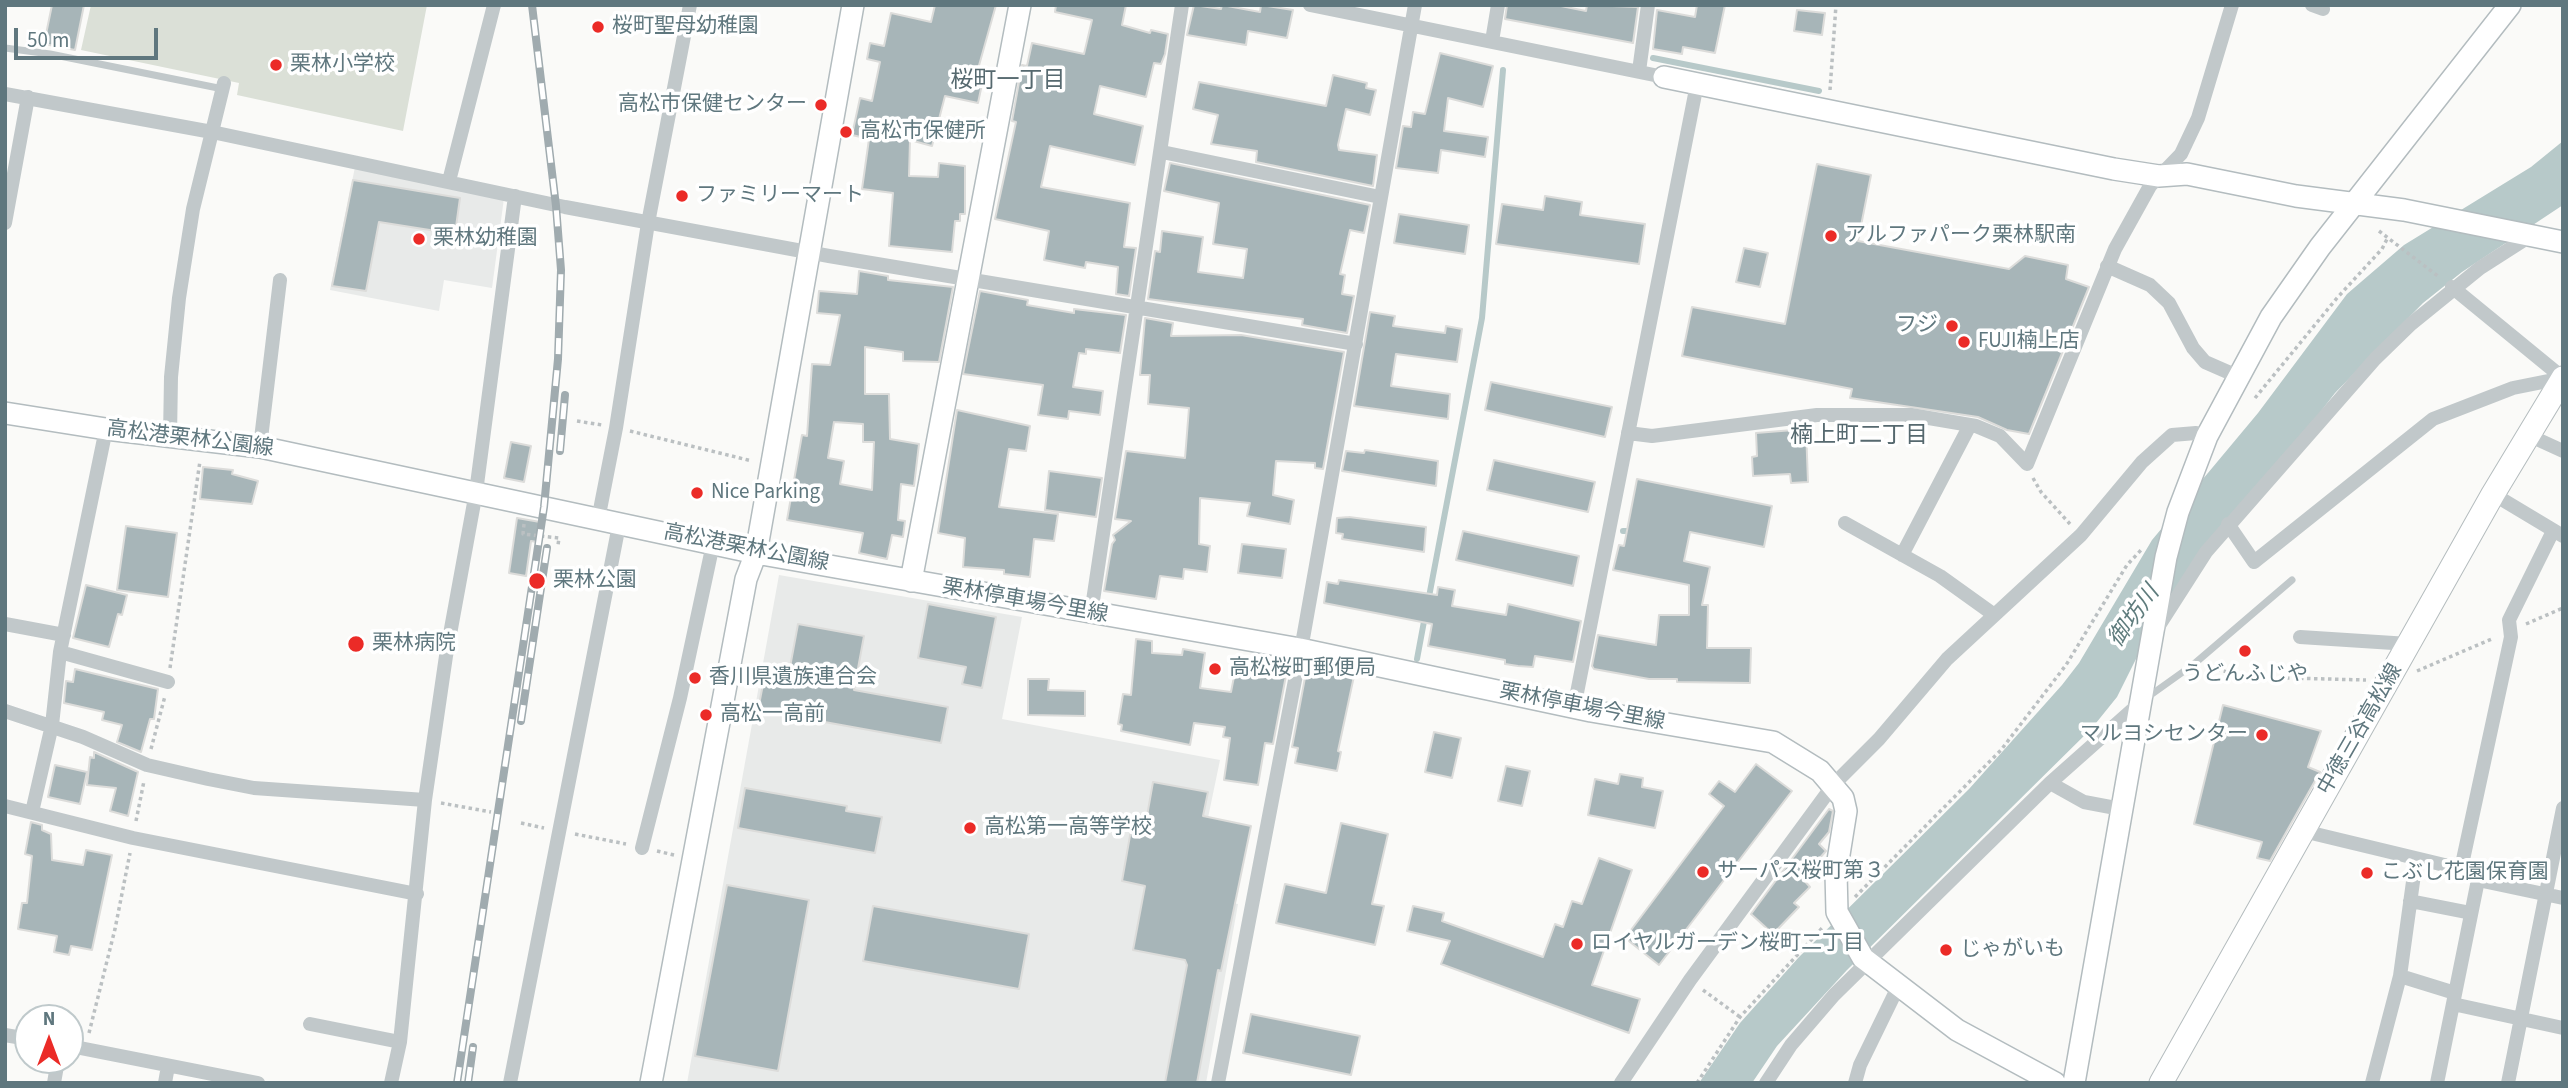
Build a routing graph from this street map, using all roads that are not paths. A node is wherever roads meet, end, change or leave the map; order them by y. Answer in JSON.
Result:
{"nodes":[{"id":1,"x":494,"y":5,"type":"edge"},
{"id":2,"x":690,"y":5,"type":"edge"},
{"id":3,"x":853,"y":5,"type":"edge"},
{"id":4,"x":1020,"y":5,"type":"edge"},
{"id":5,"x":1182,"y":5,"type":"edge"},
{"id":6,"x":1310,"y":5,"type":"edge"},
{"id":7,"x":1415,"y":5,"type":"edge"},
{"id":8,"x":1498,"y":5,"type":"edge"},
{"id":9,"x":1648,"y":5,"type":"edge"},
{"id":10,"x":2232,"y":5,"type":"edge"},
{"id":11,"x":2510,"y":5,"type":"edge"},
{"id":12,"x":1411,"y":27,"type":"junction"},
{"id":13,"x":1492,"y":41,"type":"junction"},
{"id":14,"x":5,"y":48,"type":"edge"},
{"id":15,"x":1639,"y":71,"type":"junction"},
{"id":16,"x":1664,"y":77,"type":"joint"},
{"id":17,"x":1697,"y":84,"type":"junction"},
{"id":18,"x":224,"y":86,"type":"joint"},
{"id":19,"x":5,"y":94,"type":"edge"},
{"id":20,"x":28,"y":97,"type":"junction"},
{"id":21,"x":212,"y":132,"type":"junction"},
{"id":22,"x":1162,"y":152,"type":"junction"},
{"id":23,"x":2159,"y":176,"type":"junction"},
{"id":24,"x":449,"y":181,"type":"junction"},
{"id":25,"x":514,"y":196,"type":"junction"},
{"id":26,"x":7,"y":197,"type":"edge"},
{"id":27,"x":1380,"y":197,"type":"junction"},
{"id":28,"x":2354,"y":204,"type":"junction"},
{"id":29,"x":5,"y":223,"type":"edge"},
{"id":30,"x":648,"y":223,"type":"junction"},
{"id":31,"x":2525,"y":235,"type":"junction"},
{"id":32,"x":2563,"y":242,"type":"edge"},
{"id":33,"x":811,"y":251,"type":"junction"},
{"id":34,"x":2108,"y":266,"type":"junction"},
{"id":35,"x":967,"y":277,"type":"junction"},
{"id":36,"x":280,"y":280,"type":"dead end"},
{"id":37,"x":2453,"y":288,"type":"junction"},
{"id":38,"x":1138,"y":308,"type":"junction"},
{"id":39,"x":1356,"y":344,"type":"junction"},
{"id":40,"x":2237,"y":376,"type":"junction"},
{"id":41,"x":2563,"y":378,"type":"edge"},
{"id":42,"x":5,"y":413,"type":"edge"},
{"id":43,"x":1970,"y":425,"type":"junction"},
{"id":44,"x":106,"y":429,"type":"junction"},
{"id":45,"x":1628,"y":433,"type":"junction"},
{"id":46,"x":2528,"y":435,"type":"junction"},
{"id":47,"x":2207,"y":436,"type":"junction"},
{"id":48,"x":170,"y":437,"type":"junction"},
{"id":49,"x":260,"y":447,"type":"junction"},
{"id":50,"x":2563,"y":451,"type":"edge"},
{"id":51,"x":476,"y":492,"type":"junction"},
{"id":52,"x":2493,"y":495,"type":"junction"},
{"id":53,"x":609,"y":522,"type":"junction"},
{"id":54,"x":1845,"y":523,"type":"dead end"},
{"id":55,"x":2228,"y":524,"type":"junction"},
{"id":56,"x":2558,"y":533,"type":"edge"},
{"id":57,"x":713,"y":544,"type":"junction"},
{"id":58,"x":757,"y":552,"type":"junction"},
{"id":59,"x":1902,"y":555,"type":"junction"},
{"id":60,"x":2292,"y":580,"type":"dead end"},
{"id":61,"x":911,"y":581,"type":"junction"},
{"id":62,"x":1091,"y":614,"type":"junction"},
{"id":63,"x":1993,"y":614,"type":"junction"},
{"id":64,"x":5,"y":624,"type":"edge"},
{"id":65,"x":64,"y":635,"type":"junction"},
{"id":66,"x":2300,"y":637,"type":"dead end"},
{"id":67,"x":2151,"y":638,"type":"junction"},
{"id":68,"x":2409,"y":644,"type":"junction"},
{"id":69,"x":1300,"y":649,"type":"junction"},
{"id":70,"x":60,"y":652,"type":"junction"},
{"id":71,"x":168,"y":682,"type":"dead end"},
{"id":72,"x":2138,"y":704,"type":"junction"},
{"id":73,"x":1574,"y":708,"type":"junction"},
{"id":74,"x":5,"y":711,"type":"edge"},
{"id":75,"x":52,"y":725,"type":"junction"},
{"id":76,"x":2050,"y":783,"type":"junction"},
{"id":77,"x":1834,"y":785,"type":"junction"},
{"id":78,"x":425,"y":800,"type":"junction"},
{"id":79,"x":5,"y":806,"type":"edge"},
{"id":80,"x":2563,"y":808,"type":"edge"},
{"id":81,"x":2121,"y":809,"type":"junction"},
{"id":82,"x":32,"y":812,"type":"junction"},
{"id":83,"x":2303,"y":831,"type":"junction"},
{"id":84,"x":2560,"y":831,"type":"edge"},
{"id":85,"x":642,"y":848,"type":"road end"},
{"id":86,"x":2416,"y":860,"type":"junction"},
{"id":87,"x":2461,"y":869,"type":"junction"},
{"id":88,"x":2478,"y":880,"type":"junction"},
{"id":89,"x":417,"y":894,"type":"junction"},
{"id":90,"x":2545,"y":895,"type":"junction"},
{"id":91,"x":2563,"y":898,"type":"edge"},
{"id":92,"x":2410,"y":901,"type":"junction"},
{"id":93,"x":2471,"y":913,"type":"junction"},
{"id":94,"x":1865,"y":960,"type":"junction"},
{"id":95,"x":2400,"y":976,"type":"junction"},
{"id":96,"x":1898,"y":987,"type":"junction"},
{"id":97,"x":2454,"y":998,"type":"junction"},
{"id":98,"x":2521,"y":1019,"type":"junction"},
{"id":99,"x":310,"y":1024,"type":"dead end"},
{"id":100,"x":2563,"y":1028,"type":"edge"},
{"id":101,"x":400,"y":1042,"type":"junction"},
{"id":102,"x":84,"y":1049,"type":"edge"},
{"id":103,"x":168,"y":1066,"type":"junction"},
{"id":104,"x":165,"y":1083,"type":"edge"},
{"id":105,"x":257,"y":1083,"type":"edge"},
{"id":106,"x":391,"y":1083,"type":"edge"},
{"id":107,"x":510,"y":1083,"type":"edge"},
{"id":108,"x":651,"y":1083,"type":"edge"},
{"id":109,"x":1218,"y":1083,"type":"edge"},
{"id":110,"x":1621,"y":1083,"type":"edge"},
{"id":111,"x":1766,"y":1083,"type":"edge"},
{"id":112,"x":1855,"y":1083,"type":"edge"},
{"id":113,"x":2055,"y":1083,"type":"edge"},
{"id":114,"x":2074,"y":1083,"type":"edge"},
{"id":115,"x":2161,"y":1083,"type":"edge"},
{"id":116,"x":2372,"y":1083,"type":"edge"},
{"id":117,"x":2437,"y":1083,"type":"edge"},
{"id":118,"x":2508,"y":1083,"type":"edge"}],
"edges":[{"from":1,"to":24,"type":"street"},
{"from":2,"to":30,"type":"street"},
{"from":3,"to":33,"type":"street"},
{"from":4,"to":35,"type":"street"},
{"from":5,"to":22,"type":"street"},
{"from":6,"to":12,"type":"street"},
{"from":7,"to":12,"type":"street"},
{"from":8,"to":13,"type":"street"},
{"from":9,"to":15,"type":"street"},
{"from":10,"to":23,"type":"street"},
{"from":11,"to":28,"type":"street"},
{"from":12,"to":13,"type":"street"},
{"from":12,"to":27,"type":"street"},
{"from":13,"to":15,"type":"street"},
{"from":14,"to":18,"type":"lane"},
{"from":15,"to":16,"type":"street"},
{"from":16,"to":17,"type":"street"},
{"from":17,"to":23,"type":"street"},
{"from":17,"to":45,"type":"street"},
{"from":18,"to":21,"type":"street"},
{"from":19,"to":20,"type":"street"},
{"from":20,"to":21,"type":"street"},
{"from":20,"to":26,"type":"street"},
{"from":21,"to":24,"type":"street"},
{"from":21,"to":48,"type":"street"},
{"from":22,"to":27,"type":"street"},
{"from":22,"to":38,"type":"street"},
{"from":23,"to":28,"type":"street"},
{"from":23,"to":34,"type":"street"},
{"from":24,"to":25,"type":"street"},
{"from":25,"to":30,"type":"street"},
{"from":25,"to":51,"type":"street"},
{"from":26,"to":29,"type":"street"},
{"from":27,"to":39,"type":"street"},
{"from":28,"to":31,"type":"street"},
{"from":28,"to":40,"type":"street"},
{"from":30,"to":33,"type":"street"},
{"from":30,"to":53,"type":"street"},
{"from":31,"to":32,"type":"street"},
{"from":31,"to":37,"type":"street"},
{"from":33,"to":35,"type":"street"},
{"from":33,"to":58,"type":"street"},
{"from":34,"to":40,"type":"street"},
{"from":34,"to":43,"type":"street"},
{"from":35,"to":38,"type":"street"},
{"from":35,"to":61,"type":"street"},
{"from":36,"to":49,"type":"street"},
{"from":37,"to":41,"type":"street"},
{"from":37,"to":55,"type":"street"},
{"from":38,"to":39,"type":"street"},
{"from":38,"to":62,"type":"street"},
{"from":39,"to":69,"type":"street"},
{"from":40,"to":47,"type":"street"},
{"from":41,"to":46,"type":"main road","name":"中徳三谷高松線"},
{"from":41,"to":55,"type":"street"},
{"from":42,"to":44,"type":"street","name":"高松港栗林公園線"},
{"from":43,"to":45,"type":"street"},
{"from":43,"to":59,"type":"street"},
{"from":44,"to":48,"type":"street","name":"高松港栗林公園線"},
{"from":44,"to":65,"type":"street"},
{"from":45,"to":73,"type":"street"},
{"from":46,"to":50,"type":"street"},
{"from":46,"to":52,"type":"main road","name":"中徳三谷高松線"},
{"from":47,"to":63,"type":"street"},
{"from":47,"to":67,"type":"street"},
{"from":48,"to":49,"type":"street","name":"高松港栗林公園線"},
{"from":49,"to":51,"type":"street","name":"高松港栗林公園線"},
{"from":51,"to":53,"type":"street","name":"高松港栗林公園線"},
{"from":51,"to":78,"type":"street"},
{"from":52,"to":56,"type":"street"},
{"from":52,"to":68,"type":"main road","name":"中徳三谷高松線"},
{"from":53,"to":57,"type":"street","name":"高松港栗林公園線"},
{"from":53,"to":107,"type":"street"},
{"from":54,"to":59,"type":"street"},
{"from":55,"to":67,"type":"street"},
{"from":56,"to":87,"type":"street"},
{"from":57,"to":58,"type":"street","name":"高松港栗林公園線"},
{"from":57,"to":85,"type":"street"},
{"from":58,"to":61,"type":"street","name":"高松港栗林公園線"},
{"from":58,"to":108,"type":"street"},
{"from":59,"to":63,"type":"street"},
{"from":60,"to":72,"type":"lane"},
{"from":61,"to":62,"type":"street","name":"栗林停車場今里線"},
{"from":62,"to":69,"type":"street","name":"栗林停車場今里線"},
{"from":63,"to":77,"type":"street"},
{"from":64,"to":65,"type":"street"},
{"from":65,"to":70,"type":"street"},
{"from":66,"to":68,"type":"street"},
{"from":67,"to":72,"type":"street"},
{"from":68,"to":83,"type":"main road","name":"中徳三谷高松線"},
{"from":69,"to":73,"type":"street","name":"栗林停車場今里線"},
{"from":69,"to":109,"type":"street"},
{"from":70,"to":71,"type":"street"},
{"from":70,"to":75,"type":"street"},
{"from":72,"to":76,"type":"street"},
{"from":72,"to":81,"type":"street"},
{"from":73,"to":77,"type":"street","name":"栗林停車場今里線"},
{"from":74,"to":75,"type":"street"},
{"from":75,"to":78,"type":"street"},
{"from":75,"to":82,"type":"street"},
{"from":76,"to":81,"type":"street"},
{"from":76,"to":94,"type":"street"},
{"from":77,"to":94,"type":"street"},
{"from":77,"to":110,"type":"street"},
{"from":78,"to":89,"type":"street"},
{"from":79,"to":82,"type":"street"},
{"from":80,"to":84,"type":"street"},
{"from":81,"to":114,"type":"street"},
{"from":82,"to":89,"type":"street"},
{"from":83,"to":86,"type":"street"},
{"from":83,"to":115,"type":"main road","name":"中徳三谷高松線"},
{"from":84,"to":90,"type":"street"},
{"from":86,"to":87,"type":"street"},
{"from":86,"to":92,"type":"street"},
{"from":87,"to":88,"type":"street"},
{"from":88,"to":90,"type":"street"},
{"from":88,"to":93,"type":"street"},
{"from":89,"to":101,"type":"street"},
{"from":90,"to":91,"type":"street"},
{"from":90,"to":98,"type":"street"},
{"from":92,"to":93,"type":"street"},
{"from":92,"to":95,"type":"street"},
{"from":93,"to":97,"type":"street"},
{"from":94,"to":96,"type":"street"},
{"from":94,"to":111,"type":"street"},
{"from":95,"to":97,"type":"street"},
{"from":95,"to":116,"type":"street"},
{"from":96,"to":112,"type":"street"},
{"from":96,"to":113,"type":"street"},
{"from":97,"to":98,"type":"street"},
{"from":97,"to":117,"type":"street"},
{"from":98,"to":100,"type":"street"},
{"from":98,"to":118,"type":"street"},
{"from":99,"to":101,"type":"street"},
{"from":101,"to":106,"type":"street"},
{"from":102,"to":103,"type":"street"},
{"from":103,"to":104,"type":"street"},
{"from":103,"to":105,"type":"street"}]}
